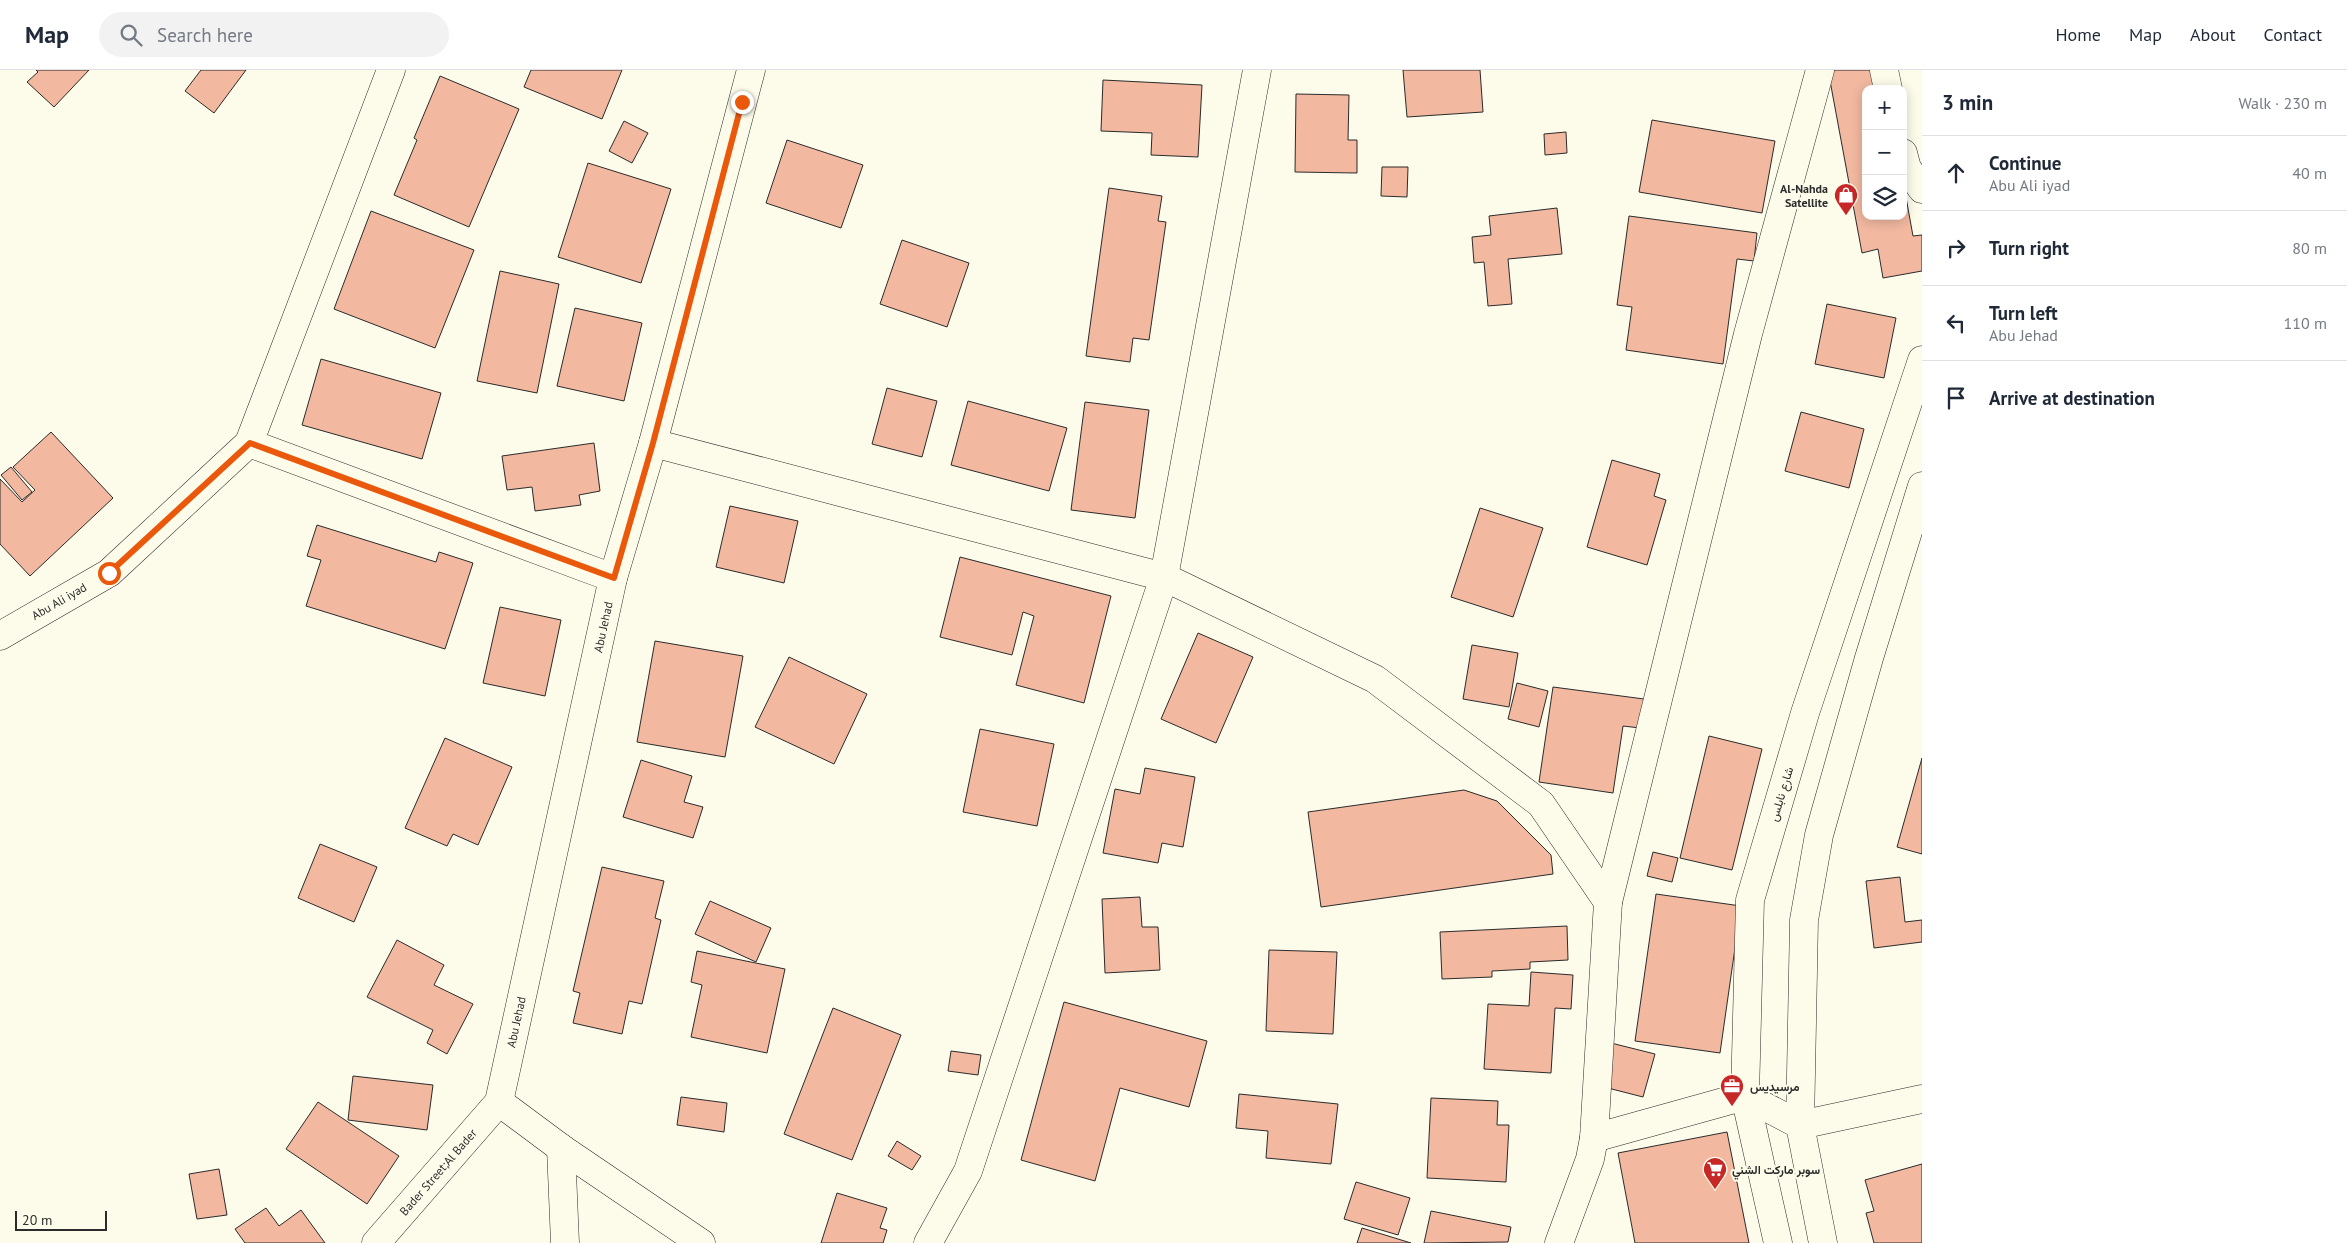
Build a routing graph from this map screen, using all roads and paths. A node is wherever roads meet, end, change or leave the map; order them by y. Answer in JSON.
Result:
{"nodes":[{"id":1,"x":391,"y":70,"type":"edge"},
{"id":2,"x":751,"y":70,"type":"edge"},
{"id":3,"x":1257,"y":70,"type":"edge"},
{"id":4,"x":1820,"y":70,"type":"edge"},
{"id":5,"x":1884,"y":70,"type":"edge"},
{"id":6,"x":1887,"y":85,"type":"edge"},
{"id":7,"x":1907,"y":168,"type":"edge"},
{"id":8,"x":1922,"y":189,"type":"edge"},
{"id":9,"x":1922,"y":360,"type":"edge"},
{"id":10,"x":250,"y":443,"type":"junction"},
{"id":11,"x":653,"y":443,"type":"junction"},
{"id":12,"x":1922,"y":486,"type":"edge"},
{"id":13,"x":1164,"y":577,"type":"junction"},
{"id":14,"x":614,"y":578,"type":"junction"},
{"id":15,"x":0,"y":636,"type":"edge"},
{"id":16,"x":1608,"y":902,"type":"junction"},
{"id":17,"x":1745,"y":1096,"type":"junction"},
{"id":18,"x":1922,"y":1099,"type":"edge"},
{"id":19,"x":499,"y":1102,"type":"junction"},
{"id":20,"x":1800,"y":1125,"type":"junction"},
{"id":21,"x":1594,"y":1138,"type":"junction"},
{"id":22,"x":561,"y":1148,"type":"junction"},
{"id":23,"x":376,"y":1243,"type":"edge"},
{"id":24,"x":565,"y":1243,"type":"edge"},
{"id":25,"x":701,"y":1243,"type":"edge"},
{"id":26,"x":928,"y":1243,"type":"edge"},
{"id":27,"x":1559,"y":1243,"type":"edge"},
{"id":28,"x":1778,"y":1243,"type":"edge"},
{"id":29,"x":1822,"y":1243,"type":"edge"}],
"edges":[{"from":1,"to":10,"type":"street"},
{"from":2,"to":11,"type":"street","name":"Abu Jehad"},
{"from":3,"to":13,"type":"street"},
{"from":4,"to":16,"type":"street"},
{"from":5,"to":6,"type":"street"},
{"from":7,"to":8,"type":"street"},
{"from":9,"to":17,"type":"street","name":"شارع نابلس"},
{"from":10,"to":14,"type":"street"},
{"from":10,"to":15,"type":"street","name":"Abu Ali iyad"},
{"from":11,"to":13,"type":"street"},
{"from":11,"to":14,"type":"street","name":"Abu Jehad"},
{"from":12,"to":20,"type":"street"},
{"from":13,"to":16,"type":"street"},
{"from":13,"to":26,"type":"street"},
{"from":14,"to":19,"type":"street","name":"Abu Jehad"},
{"from":16,"to":21,"type":"street"},
{"from":17,"to":20,"type":"street"},
{"from":17,"to":21,"type":"street"},
{"from":17,"to":28,"type":"street","name":"شارع نابلس"},
{"from":18,"to":20,"type":"street"},
{"from":19,"to":22,"type":"street"},
{"from":19,"to":23,"type":"street","name":"Bader Street;Al Bader"},
{"from":20,"to":29,"type":"street"},
{"from":21,"to":27,"type":"street"},
{"from":22,"to":24,"type":"street"},
{"from":22,"to":25,"type":"street"}]}
